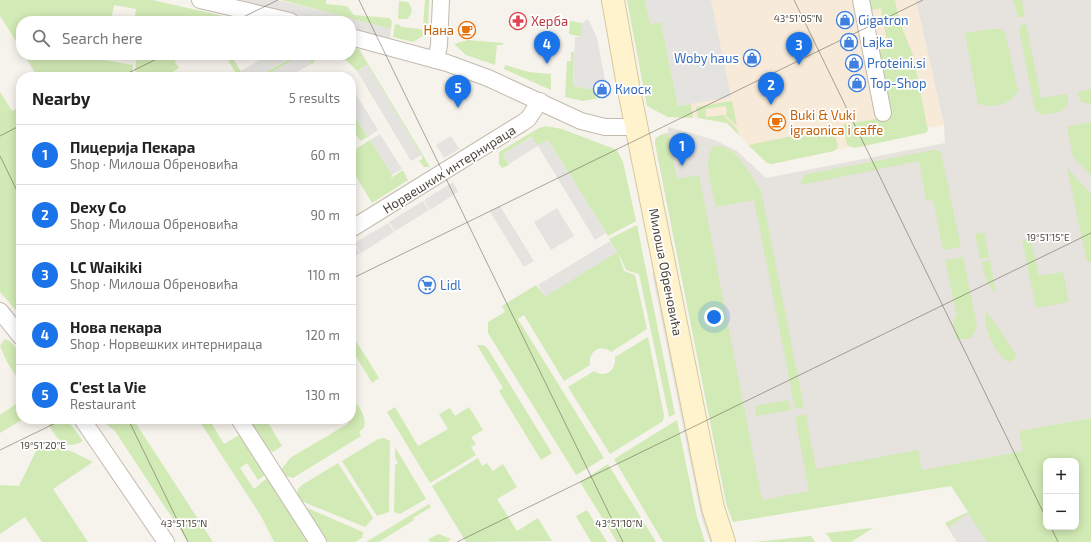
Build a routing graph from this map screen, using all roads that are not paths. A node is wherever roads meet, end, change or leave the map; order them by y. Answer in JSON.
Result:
{"nodes":[{"id":1,"x":200,"y":0,"type":"edge"},
{"id":2,"x":441,"y":0,"type":"edge"},
{"id":3,"x":613,"y":0,"type":"edge"},
{"id":4,"x":861,"y":0,"type":"edge"},
{"id":5,"x":269,"y":16,"type":"edge"},
{"id":6,"x":356,"y":37,"type":"edge"},
{"id":7,"x":436,"y":60,"type":"junction"},
{"id":8,"x":540,"y":101,"type":"junction"},
{"id":9,"x":883,"y":113,"type":"dead end"},
{"id":10,"x":636,"y":126,"type":"junction"},
{"id":11,"x":356,"y":226,"type":"edge"},
{"id":12,"x":0,"y":311,"type":"edge"},
{"id":13,"x":16,"y":331,"type":"edge"},
{"id":14,"x":85,"y":424,"type":"edge"},
{"id":15,"x":242,"y":424,"type":"edge"},
{"id":16,"x":166,"y":542,"type":"edge"},
{"id":17,"x":318,"y":542,"type":"edge"},
{"id":18,"x":724,"y":542,"type":"edge"}],
"edges":[{"from":1,"to":5,"type":"street"},
{"from":2,"to":7,"type":"street"},
{"from":3,"to":10,"type":"street","name":"Милоша Обреновића"},
{"from":4,"to":9,"type":"street"},
{"from":6,"to":7,"type":"street"},
{"from":7,"to":8,"type":"street"},
{"from":8,"to":10,"type":"street"},
{"from":8,"to":11,"type":"street","name":"Норвешких интернираца"},
{"from":10,"to":18,"type":"street","name":"Милоша Обреновића"},
{"from":12,"to":13,"type":"street"},
{"from":14,"to":16,"type":"street"},
{"from":15,"to":17,"type":"street"}]}
